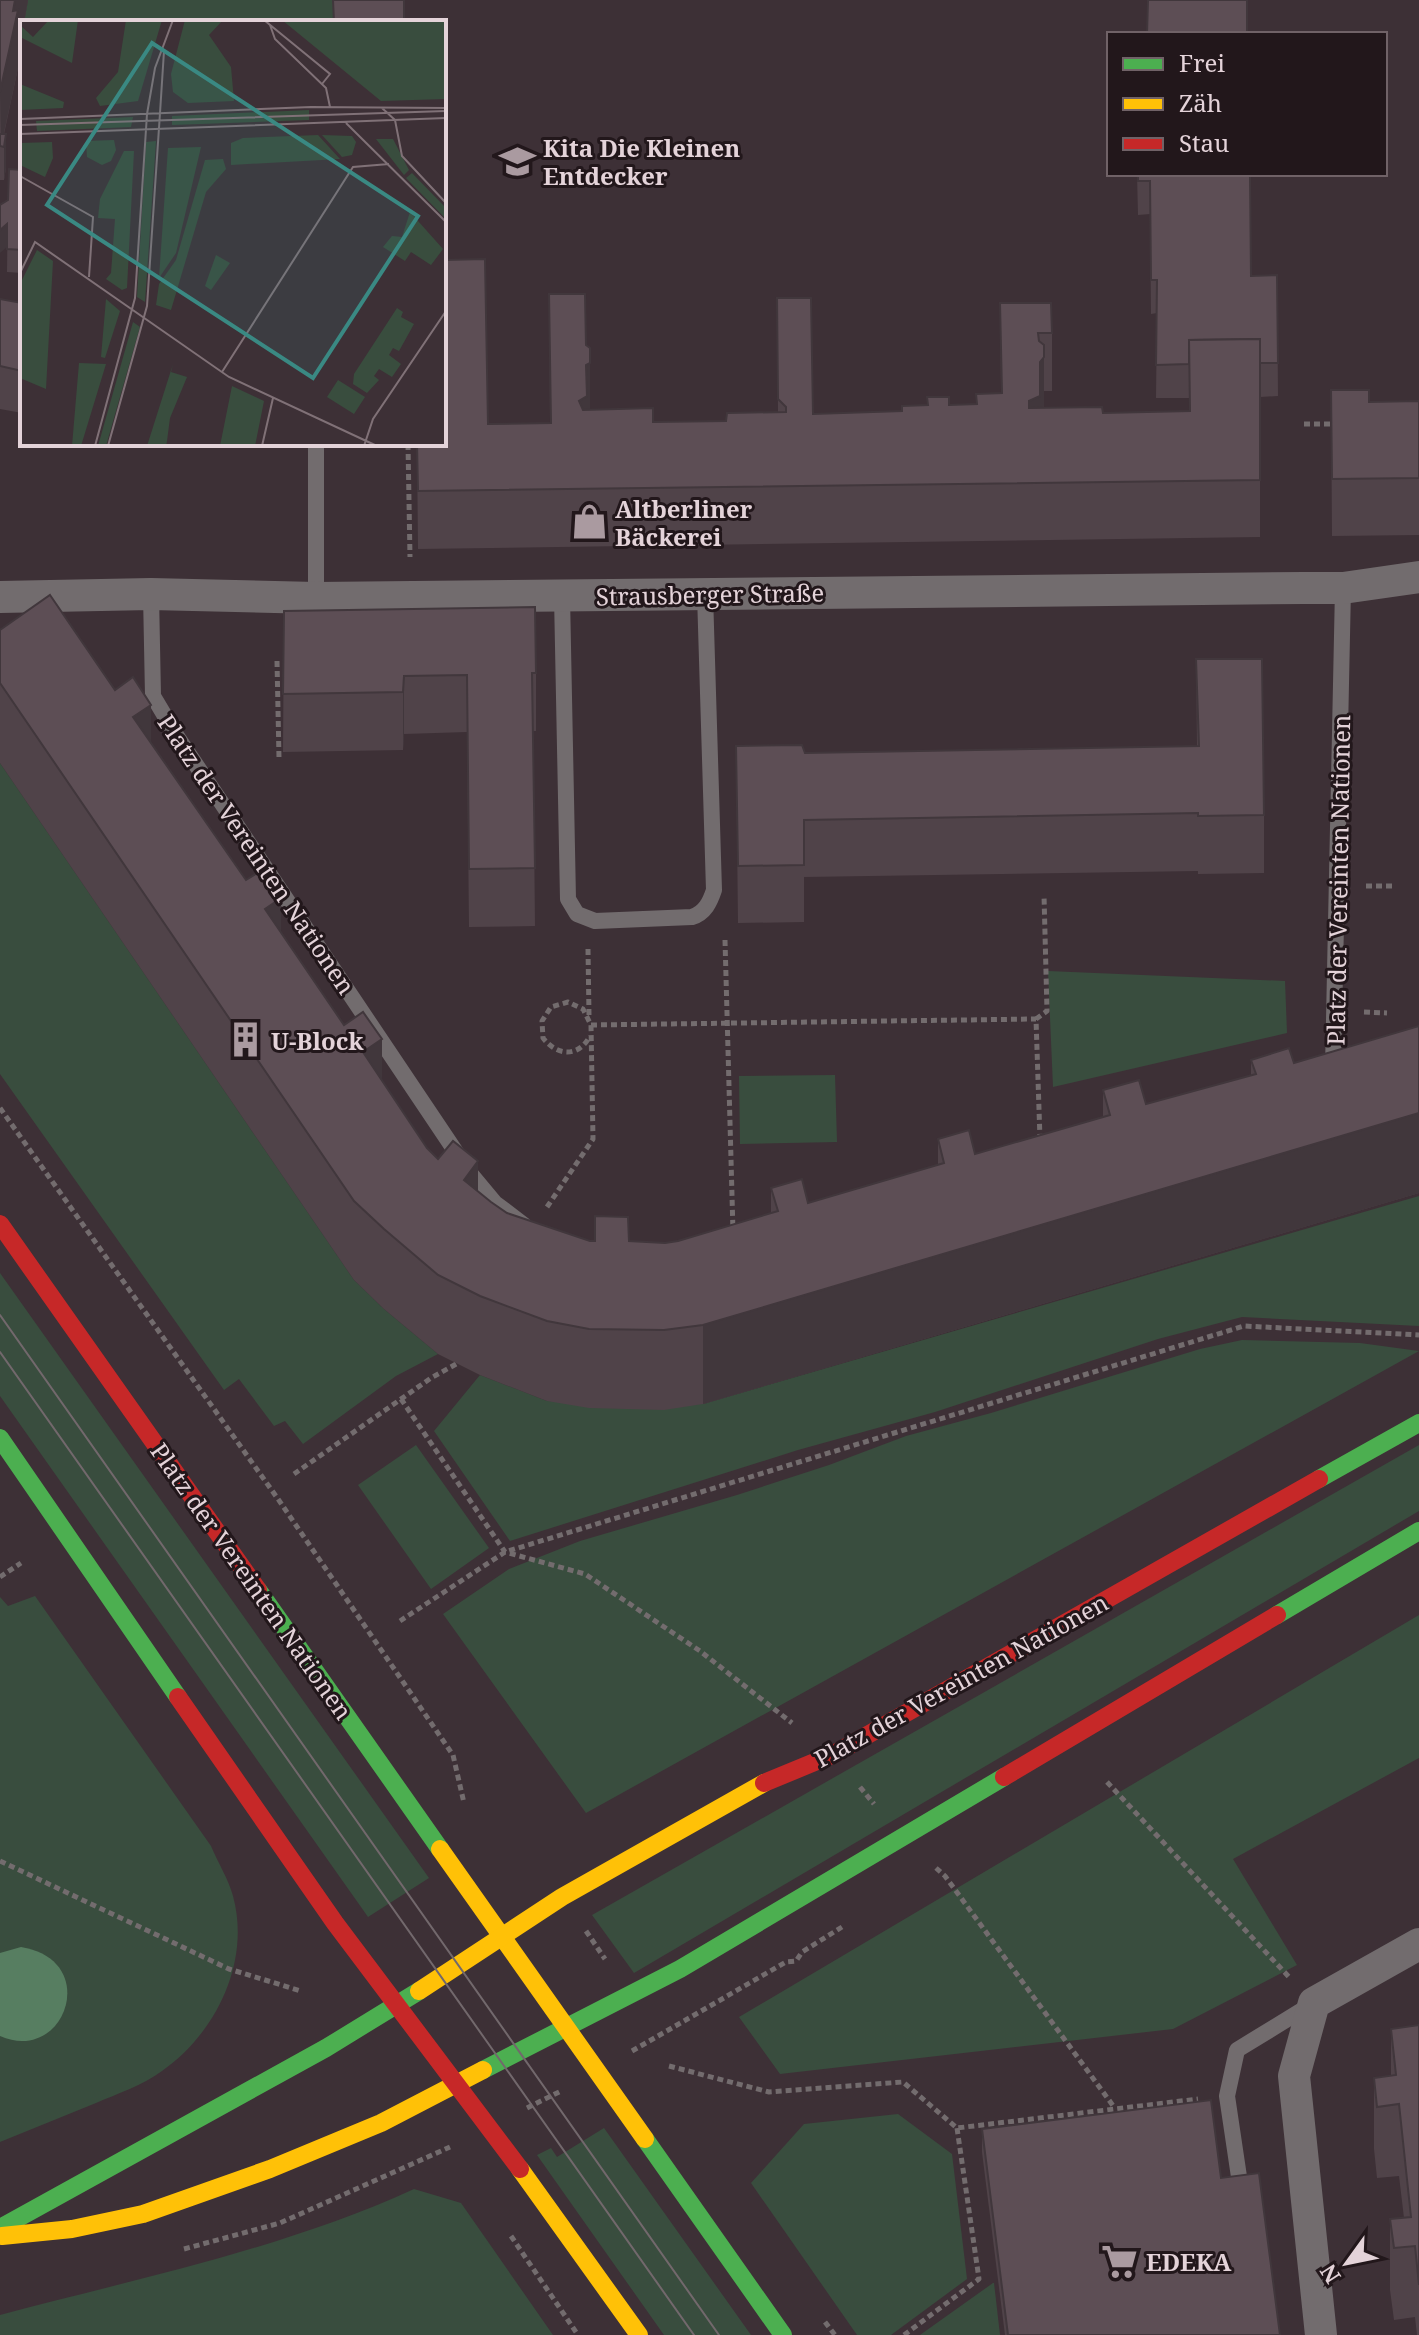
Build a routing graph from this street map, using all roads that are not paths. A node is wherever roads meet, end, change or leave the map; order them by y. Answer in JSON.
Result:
{"nodes":[{"id":1,"x":316,"y":446,"type":"edge"},
{"id":2,"x":1419,"y":577,"type":"edge"},
{"id":3,"x":1343,"y":588,"type":"junction"},
{"id":4,"x":151,"y":594,"type":"junction"},
{"id":5,"x":705,"y":594,"type":"junction"},
{"id":6,"x":562,"y":596,"type":"junction"},
{"id":7,"x":0,"y":597,"type":"edge"},
{"id":8,"x":316,"y":598,"type":"junction"},
{"id":9,"x":1328,"y":1070,"type":"edge"},
{"id":10,"x":0,"y":1224,"type":"edge"},
{"id":11,"x":537,"y":1233,"type":"edge"},
{"id":12,"x":1419,"y":1423,"type":"edge"},
{"id":13,"x":0,"y":1438,"type":"edge"},
{"id":14,"x":1419,"y":1531,"type":"edge"},
{"id":15,"x":503,"y":1937,"type":"junction"},
{"id":16,"x":1419,"y":1944,"type":"edge"},
{"id":17,"x":1314,"y":2003,"type":"junction"},
{"id":18,"x":398,"y":2005,"type":"junction"},
{"id":19,"x":567,"y":2027,"type":"junction"},
{"id":20,"x":457,"y":2083,"type":"junction"},
{"id":21,"x":1242,"y":2198,"type":"edge"},
{"id":22,"x":0,"y":2228,"type":"edge"},
{"id":23,"x":0,"y":2237,"type":"edge"},
{"id":24,"x":639,"y":2335,"type":"edge"},
{"id":25,"x":783,"y":2335,"type":"edge"},
{"id":26,"x":1321,"y":2335,"type":"edge"}],
"edges":[{"from":1,"to":8,"type":"lane"},
{"from":2,"to":3,"type":"street","name":"Strausberger Straße"},
{"from":3,"to":5,"type":"street","name":"Strausberger Straße"},
{"from":3,"to":9,"type":"lane","name":"Platz der Vereinten Nationen"},
{"from":4,"to":7,"type":"street","name":"Strausberger Straße"},
{"from":4,"to":8,"type":"street","name":"Strausberger Straße"},
{"from":4,"to":11,"type":"lane","name":"Platz der Vereinten Nationen"},
{"from":5,"to":6,"type":"street","name":"Strausberger Straße"},
{"from":5,"to":6,"type":"lane"},
{"from":6,"to":8,"type":"street","name":"Strausberger Straße"},
{"from":10,"to":15,"type":"main road","name":"Platz der Vereinten Nationen"},
{"from":12,"to":15,"type":"main road","name":"Platz der Vereinten Nationen"},
{"from":13,"to":18,"type":"main road"},
{"from":14,"to":19,"type":"main road"},
{"from":15,"to":18,"type":"main road","name":"Platz der Vereinten Nationen"},
{"from":15,"to":19,"type":"main road","name":"Platz der Vereinten Nationen"},
{"from":16,"to":17,"type":"street"},
{"from":17,"to":21,"type":"lane"},
{"from":17,"to":26,"type":"street"},
{"from":18,"to":20,"type":"main road"},
{"from":18,"to":22,"type":"main road","name":"Platz der Vereinten Nationen"},
{"from":19,"to":20,"type":"main road"},
{"from":19,"to":25,"type":"main road","name":"Platz der Vereinten Nationen"},
{"from":20,"to":23,"type":"main road"},
{"from":20,"to":24,"type":"main road"}]}
